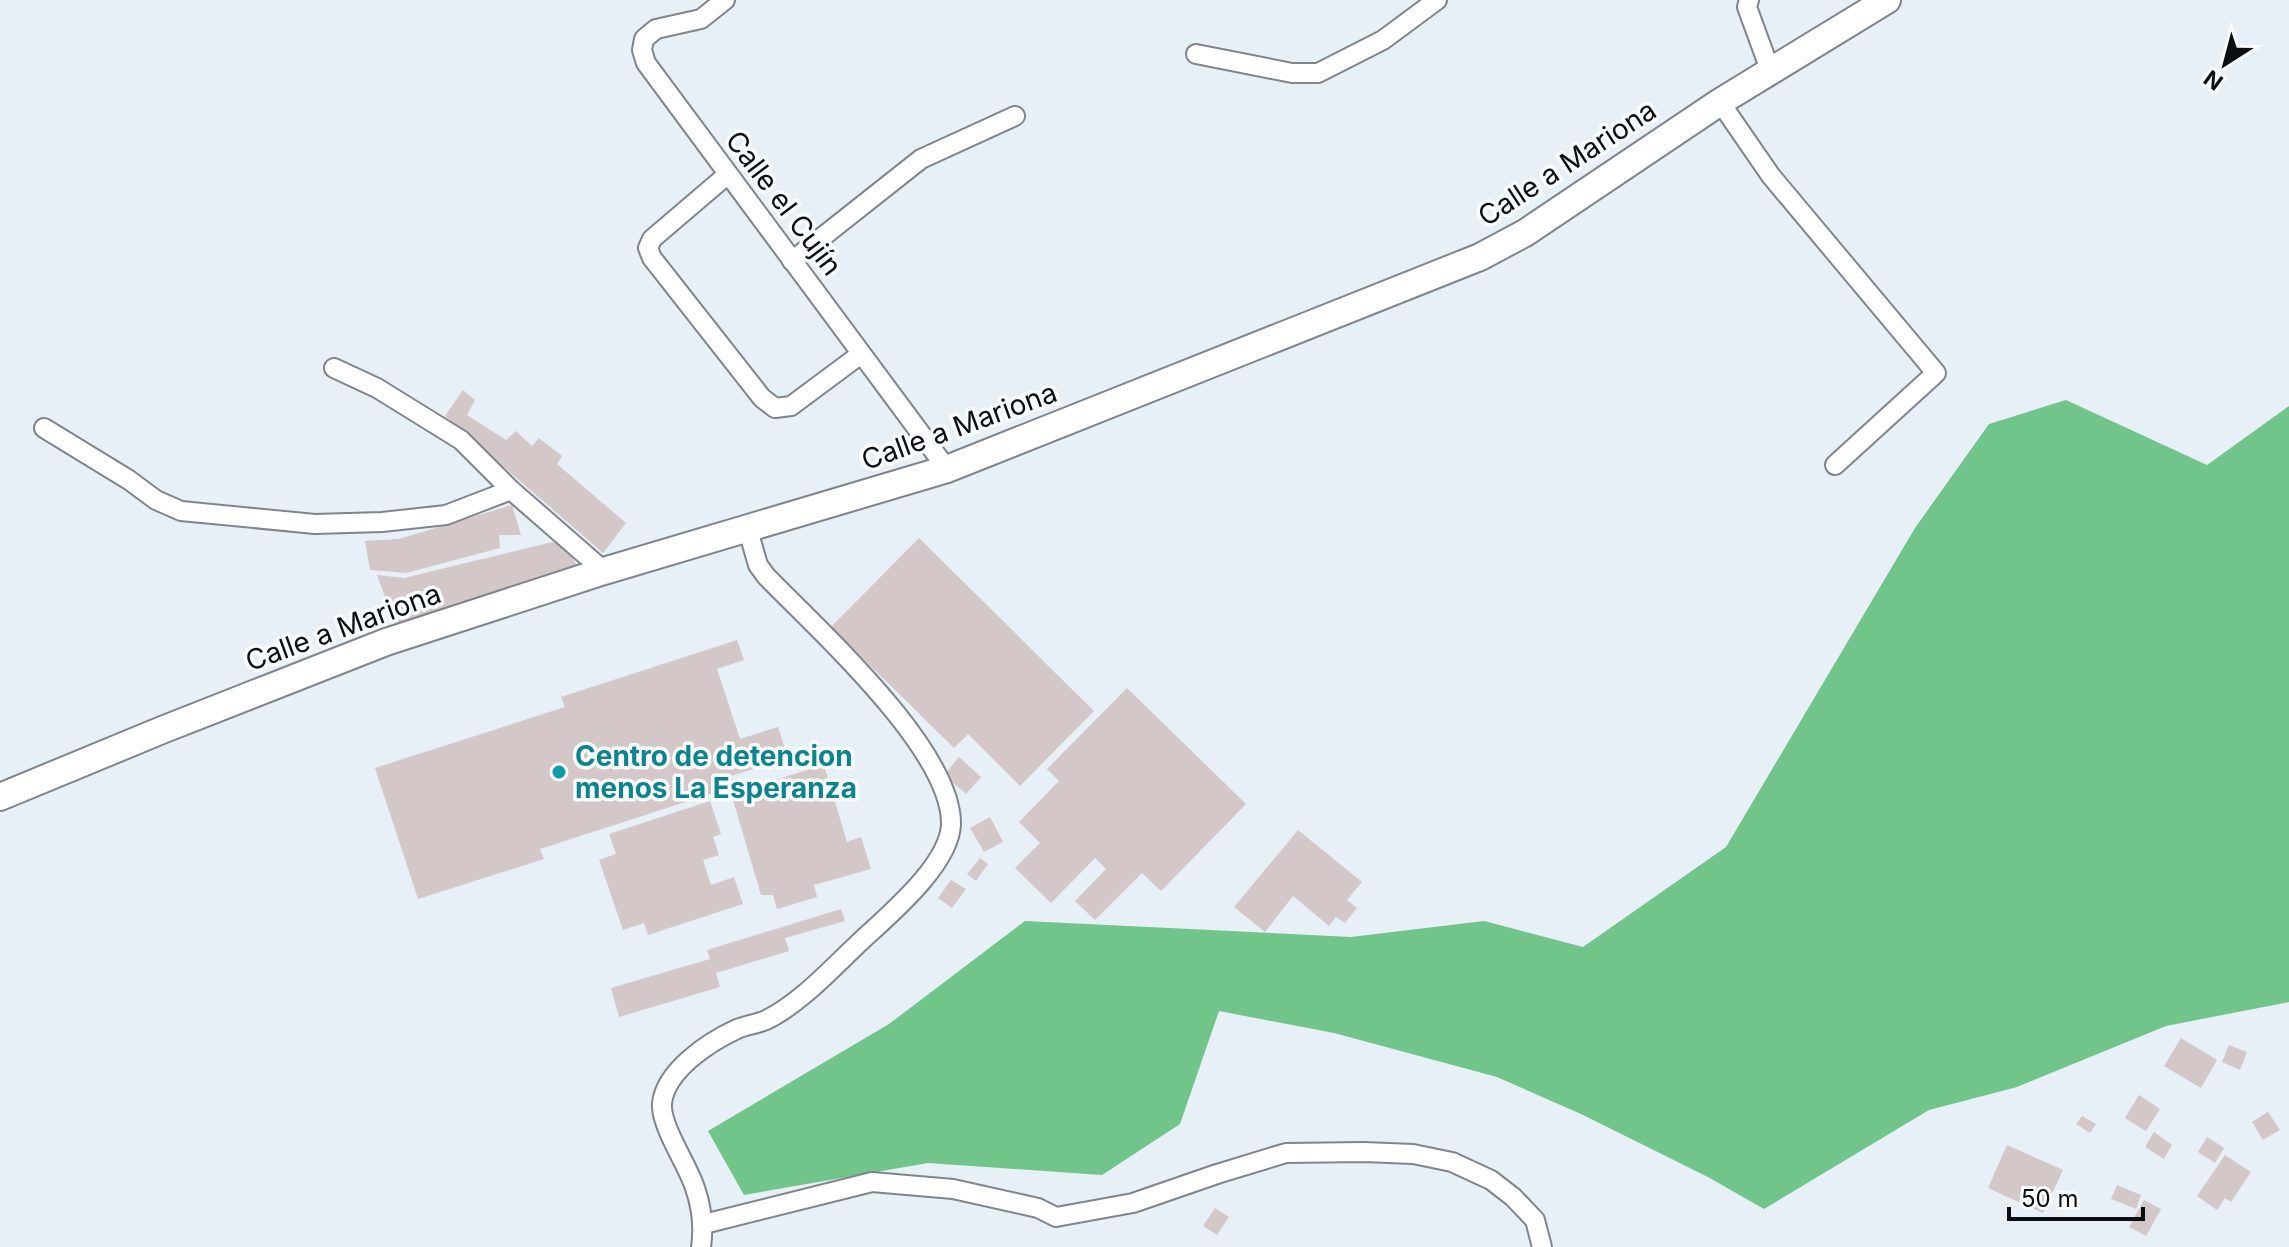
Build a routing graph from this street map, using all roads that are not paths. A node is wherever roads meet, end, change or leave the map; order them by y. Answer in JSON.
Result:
{"nodes":[{"id":1,"x":725,"y":0,"type":"edge"},
{"id":2,"x":1437,"y":0,"type":"edge"},
{"id":3,"x":1749,"y":0,"type":"edge"},
{"id":4,"x":1887,"y":0,"type":"edge"},
{"id":5,"x":1196,"y":54,"type":"dead end"},
{"id":6,"x":1770,"y":70,"type":"junction"},
{"id":7,"x":1720,"y":102,"type":"junction"},
{"id":8,"x":1015,"y":116,"type":"dead end"},
{"id":9,"x":727,"y":175,"type":"junction"},
{"id":10,"x":792,"y":261,"type":"junction"},
{"id":11,"x":861,"y":354,"type":"junction"},
{"id":12,"x":334,"y":368,"type":"dead end"},
{"id":13,"x":44,"y":428,"type":"dead end"},
{"id":14,"x":1835,"y":465,"type":"dead end"},
{"id":15,"x":947,"y":469,"type":"junction"},
{"id":16,"x":511,"y":490,"type":"junction"},
{"id":17,"x":748,"y":530,"type":"junction"},
{"id":18,"x":604,"y":571,"type":"junction"},
{"id":19,"x":0,"y":797,"type":"edge"},
{"id":20,"x":704,"y":1224,"type":"junction"},
{"id":21,"x":701,"y":1247,"type":"edge"},
{"id":22,"x":1542,"y":1247,"type":"edge"}],
"edges":[{"from":1,"to":9,"type":"street","name":"Calle el Cujín"},
{"from":2,"to":5,"type":"street"},
{"from":3,"to":6,"type":"street"},
{"from":4,"to":6,"type":"main road","name":"Calle a Mariona"},
{"from":6,"to":7,"type":"main road","name":"Calle a Mariona"},
{"from":7,"to":14,"type":"street"},
{"from":7,"to":15,"type":"main road","name":"Calle a Mariona"},
{"from":8,"to":10,"type":"street"},
{"from":9,"to":10,"type":"street","name":"Calle el Cujín"},
{"from":9,"to":11,"type":"street"},
{"from":10,"to":11,"type":"street","name":"Calle el Cujín"},
{"from":11,"to":15,"type":"street","name":"Calle el Cujín"},
{"from":12,"to":16,"type":"street"},
{"from":13,"to":16,"type":"street"},
{"from":15,"to":17,"type":"main road","name":"Calle a Mariona"},
{"from":16,"to":18,"type":"street"},
{"from":17,"to":18,"type":"main road","name":"Calle a Mariona"},
{"from":17,"to":20,"type":"street"},
{"from":18,"to":19,"type":"main road","name":"Calle a Mariona"},
{"from":20,"to":21,"type":"street"},
{"from":20,"to":22,"type":"street"}]}
